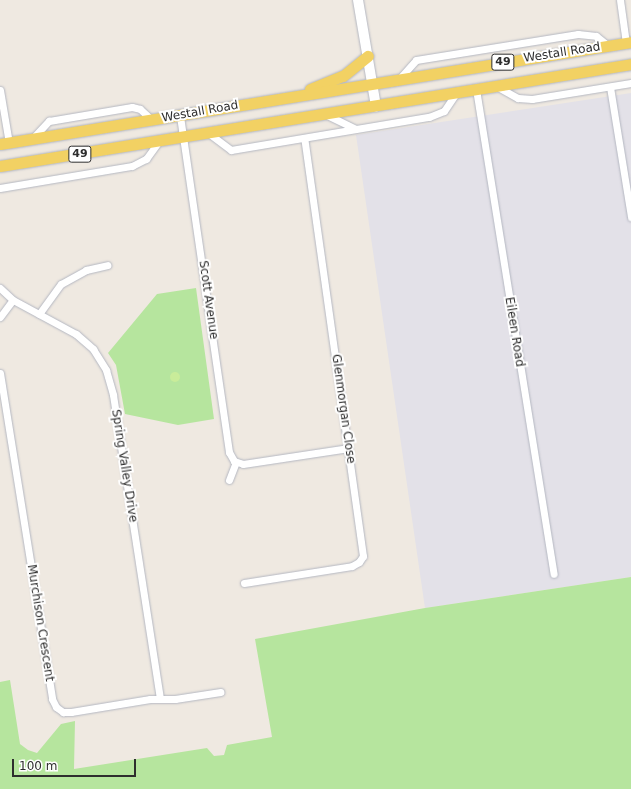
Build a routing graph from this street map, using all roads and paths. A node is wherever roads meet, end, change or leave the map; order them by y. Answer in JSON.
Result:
{"nodes":[{"id":1,"x":358,"y":0,"type":"edge"},
{"id":2,"x":620,"y":0,"type":"edge"},
{"id":3,"x":629,"y":42,"type":"edge"},
{"id":4,"x":607,"y":45,"type":"junction"},
{"id":5,"x":368,"y":56,"type":"junction"},
{"id":6,"x":631,"y":64,"type":"edge"},
{"id":7,"x":399,"y":79,"type":"junction"},
{"id":8,"x":372,"y":83,"type":"junction"},
{"id":9,"x":631,"y":83,"type":"edge"},
{"id":10,"x":496,"y":86,"type":"junction"},
{"id":11,"x":610,"y":86,"type":"junction"},
{"id":12,"x":0,"y":90,"type":"edge"},
{"id":13,"x":476,"y":90,"type":"junction"},
{"id":14,"x":456,"y":93,"type":"junction"},
{"id":15,"x":293,"y":96,"type":"junction"},
{"id":16,"x":376,"y":106,"type":"junction"},
{"id":17,"x":325,"y":114,"type":"junction"},
{"id":18,"x":180,"y":116,"type":"junction"},
{"id":19,"x":153,"y":120,"type":"junction"},
{"id":20,"x":356,"y":129,"type":"junction"},
{"id":21,"x":208,"y":132,"type":"junction"},
{"id":22,"x":184,"y":137,"type":"junction"},
{"id":23,"x":304,"y":138,"type":"junction"},
{"id":24,"x":31,"y":140,"type":"junction"},
{"id":25,"x":159,"y":141,"type":"junction"},
{"id":26,"x":5,"y":144,"type":"edge"},
{"id":27,"x":0,"y":166,"type":"edge"},
{"id":28,"x":0,"y":188,"type":"edge"},
{"id":29,"x":631,"y":216,"type":"edge"},
{"id":30,"x":107,"y":265,"type":"dead end"},
{"id":31,"x":0,"y":288,"type":"edge"},
{"id":32,"x":13,"y":300,"type":"junction"},
{"id":33,"x":39,"y":314,"type":"junction"},
{"id":34,"x":0,"y":317,"type":"edge"},
{"id":35,"x":0,"y":373,"type":"edge"},
{"id":36,"x":349,"y":448,"type":"junction"},
{"id":37,"x":236,"y":462,"type":"junction"},
{"id":38,"x":229,"y":480,"type":"dead end"},
{"id":39,"x":554,"y":574,"type":"dead end"},
{"id":40,"x":244,"y":583,"type":"dead end"},
{"id":41,"x":220,"y":692,"type":"dead end"},
{"id":42,"x":160,"y":698,"type":"junction"}],
"edges":[{"from":1,"to":5,"type":"street"},
{"from":2,"to":3,"type":"street"},
{"from":3,"to":4,"type":"main road","name":"Westall Road","number":"49"},
{"from":4,"to":7,"type":"main road","name":"Westall Road","number":"49"},
{"from":4,"to":7,"type":"street","name":"Westall Road"},
{"from":5,"to":8,"type":"street"},
{"from":5,"to":15,"type":"main road"},
{"from":6,"to":10,"type":"main road","name":"Westall Road","number":"49"},
{"from":7,"to":8,"type":"main road","name":"Westall Road","number":"49"},
{"from":8,"to":15,"type":"main road","name":"Westall Road","number":"49"},
{"from":8,"to":16,"type":"street"},
{"from":9,"to":11,"type":"street"},
{"from":10,"to":11,"type":"street"},
{"from":10,"to":13,"type":"main road","name":"Westall Road","number":"49"},
{"from":11,"to":29,"type":"street"},
{"from":12,"to":26,"type":"street"},
{"from":13,"to":14,"type":"main road","name":"Westall Road","number":"49"},
{"from":13,"to":39,"type":"street","name":"Eileen Road"},
{"from":14,"to":16,"type":"main road","name":"Westall Road","number":"49"},
{"from":14,"to":20,"type":"street","name":"Westall Road"},
{"from":15,"to":18,"type":"main road","name":"Westall Road","number":"49"},
{"from":16,"to":17,"type":"main road","name":"Westall Road","number":"49"},
{"from":17,"to":20,"type":"street"},
{"from":17,"to":21,"type":"main road","name":"Westall Road","number":"49"},
{"from":18,"to":19,"type":"main road","name":"Westall Road","number":"49"},
{"from":18,"to":22,"type":"street","name":"Scott Avenue"},
{"from":19,"to":24,"type":"main road","name":"Westall Road","number":"49"},
{"from":19,"to":24,"type":"street"},
{"from":20,"to":23,"type":"street","name":"Westall Road"},
{"from":21,"to":22,"type":"main road","name":"Westall Road","number":"49"},
{"from":21,"to":23,"type":"street","name":"Westall Road"},
{"from":22,"to":25,"type":"main road","name":"Westall Road","number":"49"},
{"from":22,"to":37,"type":"street","name":"Scott Avenue"},
{"from":23,"to":36,"type":"street","name":"Glenmorgan Close"},
{"from":24,"to":26,"type":"main road","name":"Westall Road","number":"49"},
{"from":25,"to":27,"type":"main road","name":"Westall Road","number":"49"},
{"from":25,"to":28,"type":"street"},
{"from":30,"to":33,"type":"street"},
{"from":31,"to":32,"type":"street","name":"Spring Valley Drive"},
{"from":32,"to":33,"type":"street","name":"Spring Valley Drive"},
{"from":32,"to":34,"type":"street"},
{"from":33,"to":42,"type":"street","name":"Spring Valley Drive"},
{"from":35,"to":42,"type":"street","name":"Murchison Crescent"},
{"from":36,"to":37,"type":"street"},
{"from":36,"to":40,"type":"street","name":"Glenmorgan Close"},
{"from":37,"to":38,"type":"street"},
{"from":41,"to":42,"type":"street","name":"Murchison Crescent"}]}
